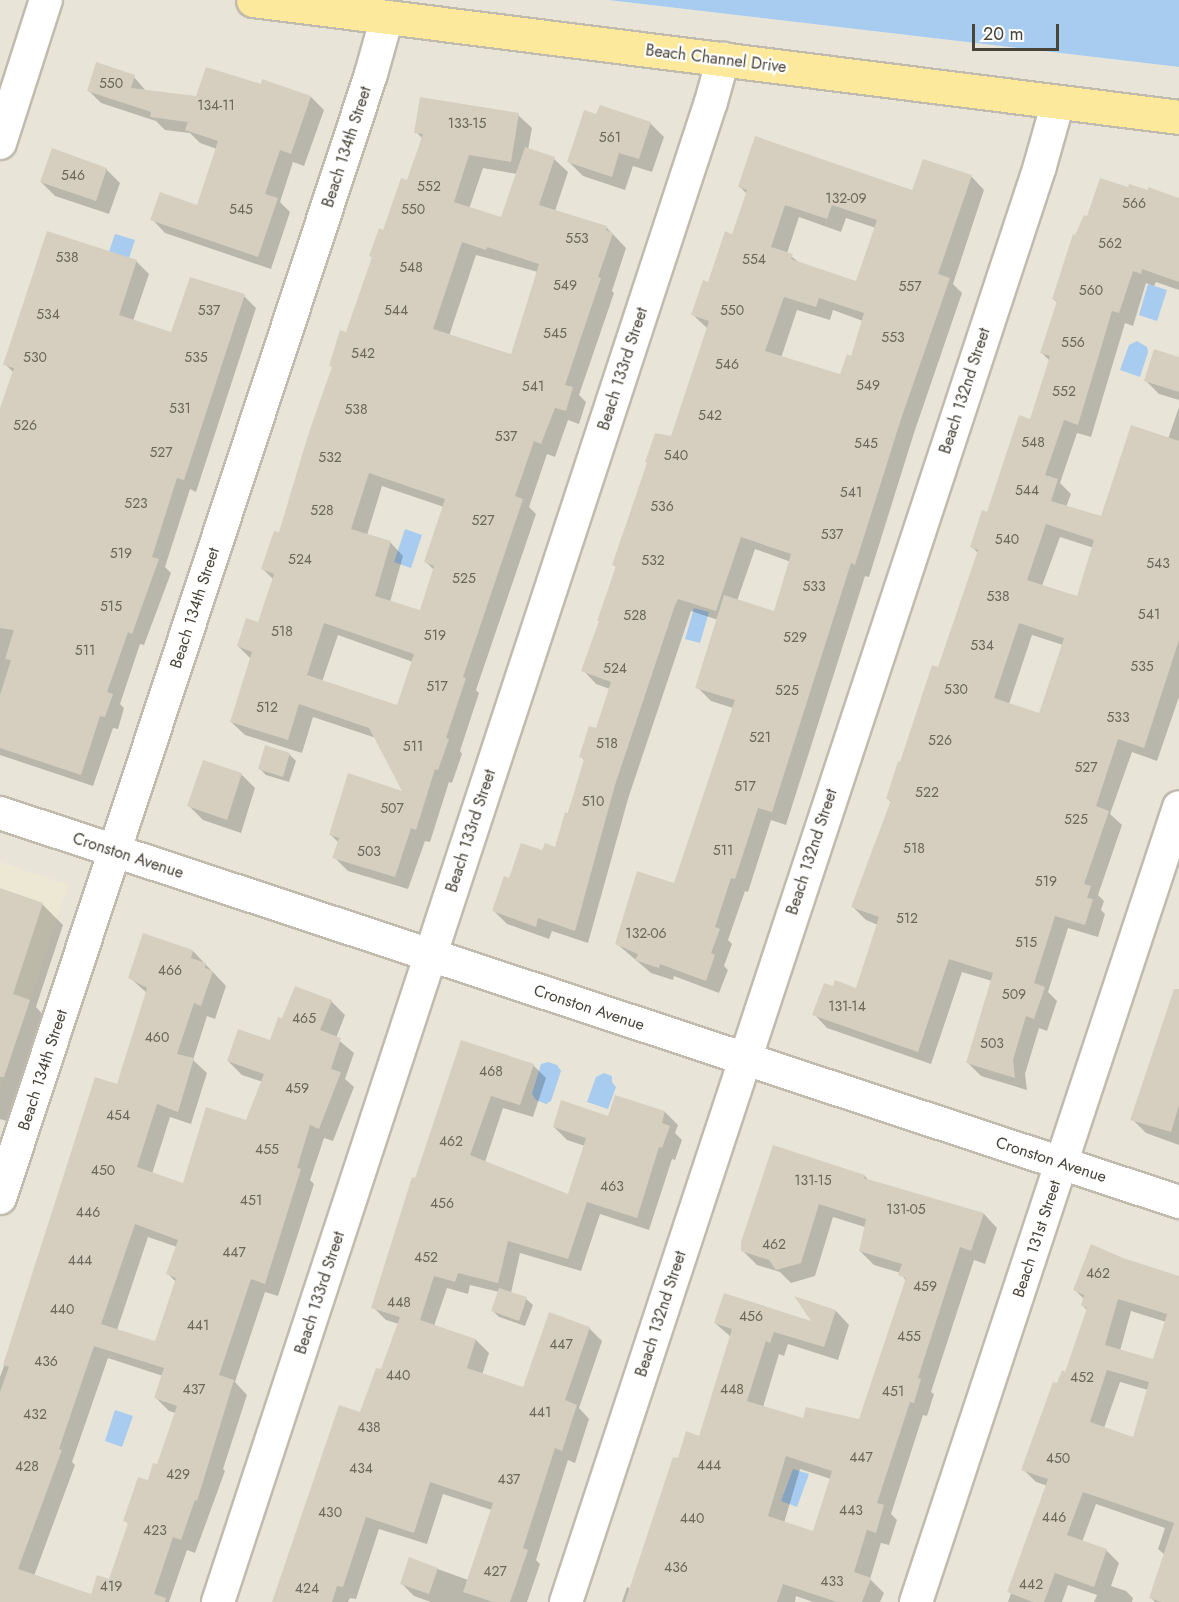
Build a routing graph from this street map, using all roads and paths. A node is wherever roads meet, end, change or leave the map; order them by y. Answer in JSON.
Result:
{"nodes":[{"id":1,"x":46,"y":0,"type":"edge"},
{"id":2,"x":253,"y":0,"type":"edge"},
{"id":3,"x":387,"y":17,"type":"junction"},
{"id":4,"x":723,"y":59,"type":"junction"},
{"id":5,"x":1058,"y":102,"type":"junction"},
{"id":6,"x":1179,"y":117,"type":"edge"},
{"id":7,"x":0,"y":143,"type":"edge"},
{"id":8,"x":1179,"y":807,"type":"edge"},
{"id":9,"x":0,"y":813,"type":"edge"},
{"id":10,"x":115,"y":851,"type":"junction"},
{"id":11,"x":430,"y":955,"type":"junction"},
{"id":12,"x":744,"y":1059,"type":"junction"},
{"id":13,"x":1062,"y":1163,"type":"junction"},
{"id":14,"x":0,"y":1198,"type":"edge"},
{"id":15,"x":1179,"y":1202,"type":"edge"},
{"id":16,"x":218,"y":1602,"type":"edge"},
{"id":17,"x":566,"y":1602,"type":"edge"},
{"id":18,"x":916,"y":1602,"type":"edge"}],
"edges":[{"from":1,"to":7,"type":"street"},
{"from":2,"to":3,"type":"main road","name":"Beach Channel Drive"},
{"from":3,"to":4,"type":"main road","name":"Beach Channel Drive"},
{"from":3,"to":10,"type":"street","name":"Beach 134th Street"},
{"from":4,"to":5,"type":"main road","name":"Beach Channel Drive"},
{"from":4,"to":11,"type":"street","name":"Beach 133rd Street"},
{"from":5,"to":6,"type":"main road","name":"Beach Channel Drive"},
{"from":5,"to":12,"type":"street","name":"Beach 132nd Street"},
{"from":8,"to":13,"type":"street","name":"Beach 131st Street"},
{"from":9,"to":10,"type":"street","name":"Cronston Avenue"},
{"from":10,"to":11,"type":"street","name":"Cronston Avenue"},
{"from":10,"to":14,"type":"street","name":"Beach 134th Street"},
{"from":11,"to":12,"type":"street","name":"Cronston Avenue"},
{"from":11,"to":16,"type":"street","name":"Beach 133rd Street"},
{"from":12,"to":13,"type":"street","name":"Cronston Avenue"},
{"from":12,"to":17,"type":"street","name":"Beach 132nd Street"},
{"from":13,"to":15,"type":"street","name":"Cronston Avenue"},
{"from":13,"to":18,"type":"street","name":"Beach 131st Street"}]}
